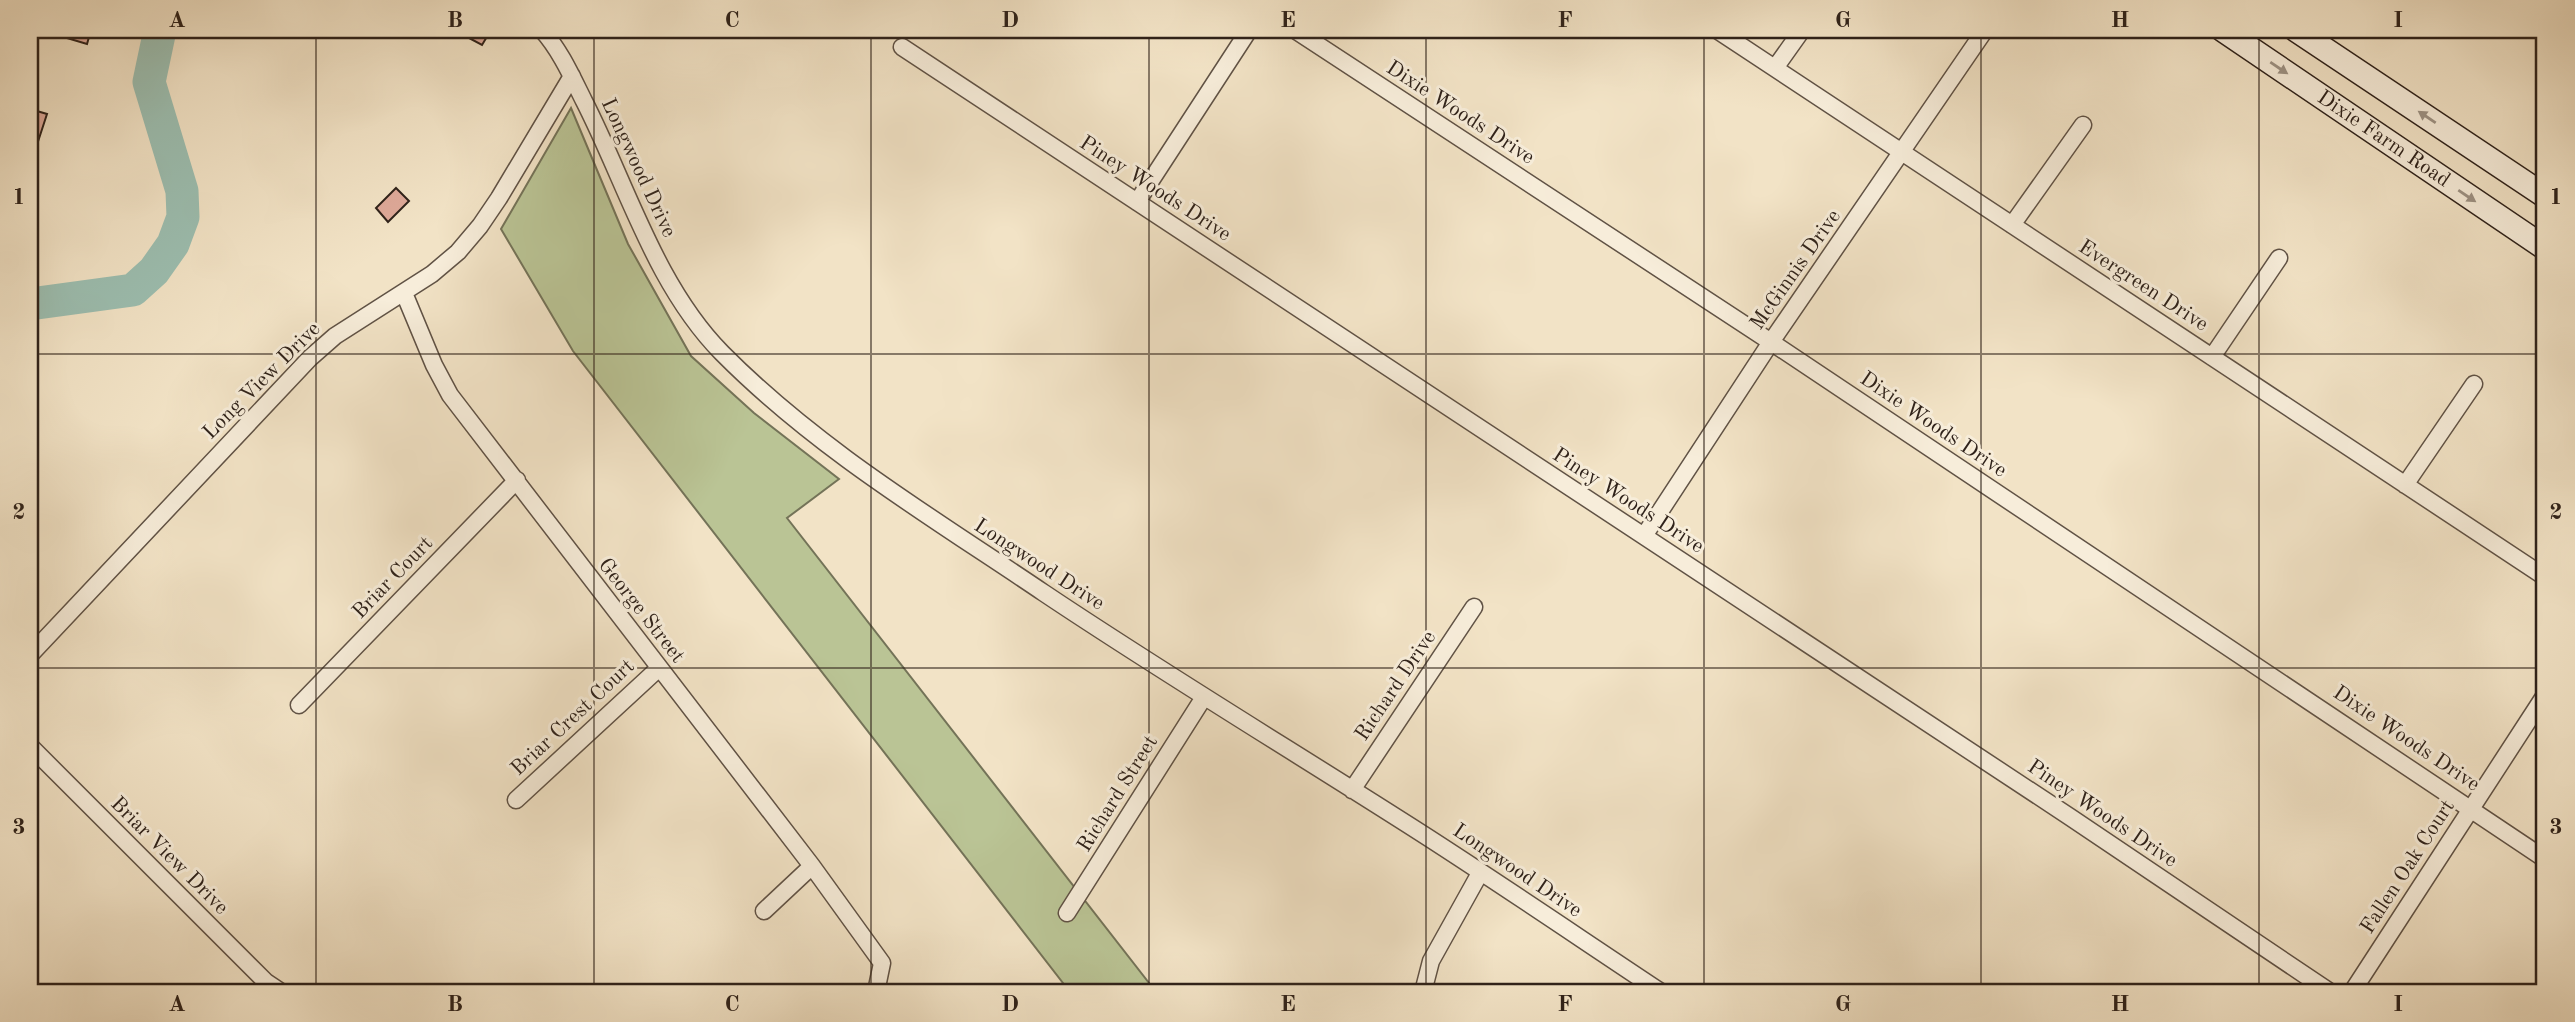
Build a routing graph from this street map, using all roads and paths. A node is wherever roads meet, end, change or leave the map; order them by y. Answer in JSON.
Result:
{"nodes":[{"id":1,"x":542,"y":30,"type":"edge"},
{"id":2,"x":1249,"y":30,"type":"edge"},
{"id":3,"x":1295,"y":30,"type":"edge"},
{"id":4,"x":1717,"y":30,"type":"edge"},
{"id":5,"x":1802,"y":30,"type":"edge"},
{"id":6,"x":1985,"y":30,"type":"edge"},
{"id":7,"x":2222,"y":30,"type":"edge"},
{"id":8,"x":2296,"y":30,"type":"edge"},
{"id":9,"x":902,"y":47,"type":"dead end"},
{"id":10,"x":1775,"y":68,"type":"junction"},
{"id":11,"x":572,"y":76,"type":"junction"},
{"id":12,"x":2083,"y":125,"type":"dead end"},
{"id":13,"x":1903,"y":152,"type":"junction"},
{"id":14,"x":2545,"y":196,"type":"edge"},
{"id":15,"x":1137,"y":202,"type":"junction"},
{"id":16,"x":2012,"y":225,"type":"junction"},
{"id":17,"x":2545,"y":248,"type":"edge"},
{"id":18,"x":2279,"y":258,"type":"dead end"},
{"id":19,"x":404,"y":293,"type":"junction"},
{"id":20,"x":1771,"y":342,"type":"junction"},
{"id":21,"x":2212,"y":357,"type":"junction"},
{"id":22,"x":2474,"y":384,"type":"dead end"},
{"id":23,"x":517,"y":480,"type":"junction"},
{"id":24,"x":2405,"y":485,"type":"junction"},
{"id":25,"x":1644,"y":536,"type":"junction"},
{"id":26,"x":2545,"y":578,"type":"edge"},
{"id":27,"x":1474,"y":607,"type":"dead end"},
{"id":28,"x":30,"y":655,"type":"edge"},
{"id":29,"x":659,"y":668,"type":"junction"},
{"id":30,"x":2545,"y":695,"type":"edge"},
{"id":31,"x":1204,"y":697,"type":"junction"},
{"id":32,"x":299,"y":705,"type":"dead end"},
{"id":33,"x":30,"y":746,"type":"edge"},
{"id":34,"x":1352,"y":790,"type":"junction"},
{"id":35,"x":516,"y":800,"type":"dead end"},
{"id":36,"x":2472,"y":808,"type":"junction"},
{"id":37,"x":2545,"y":859,"type":"edge"},
{"id":38,"x":812,"y":866,"type":"junction"},
{"id":39,"x":1480,"y":873,"type":"junction"},
{"id":40,"x":764,"y":911,"type":"dead end"},
{"id":41,"x":1067,"y":913,"type":"dead end"},
{"id":42,"x":281,"y":992,"type":"edge"},
{"id":43,"x":876,"y":992,"type":"edge"},
{"id":44,"x":1423,"y":992,"type":"edge"},
{"id":45,"x":1661,"y":992,"type":"edge"},
{"id":46,"x":2330,"y":992,"type":"edge"},
{"id":47,"x":2352,"y":992,"type":"edge"}],
"edges":[{"from":1,"to":11,"type":"street","name":"Longwood Drive"},
{"from":2,"to":15,"type":"street"},
{"from":3,"to":20,"type":"street","name":"Dixie Woods Drive"},
{"from":4,"to":10,"type":"street","name":"Evergreen Drive"},
{"from":5,"to":10,"type":"street"},
{"from":6,"to":13,"type":"street","name":"McGinnis Drive"},
{"from":7,"to":17,"type":"main road","name":"Dixie Farm Road","one_way":true},
{"from":14,"to":8,"type":"main road","name":"Dixie Farm Road","one_way":true},
{"from":9,"to":15,"type":"street","name":"Piney Woods Drive"},
{"from":10,"to":13,"type":"street","name":"Evergreen Drive"},
{"from":11,"to":19,"type":"street","name":"Long View Drive"},
{"from":11,"to":31,"type":"street","name":"Longwood Drive"},
{"from":12,"to":16,"type":"street"},
{"from":13,"to":16,"type":"street","name":"Evergreen Drive"},
{"from":13,"to":20,"type":"street","name":"McGinnis Drive"},
{"from":15,"to":25,"type":"street","name":"Piney Woods Drive"},
{"from":16,"to":21,"type":"street","name":"Evergreen Drive"},
{"from":18,"to":21,"type":"street"},
{"from":19,"to":23,"type":"street","name":"George Street"},
{"from":19,"to":28,"type":"street","name":"Long View Drive"},
{"from":20,"to":25,"type":"street","name":"McGinnis Drive"},
{"from":20,"to":36,"type":"street","name":"Dixie Woods Drive"},
{"from":21,"to":24,"type":"street","name":"Evergreen Drive"},
{"from":22,"to":24,"type":"street"},
{"from":23,"to":29,"type":"street","name":"George Street"},
{"from":23,"to":32,"type":"street","name":"Briar Court"},
{"from":24,"to":26,"type":"street","name":"Evergreen Drive"},
{"from":25,"to":46,"type":"street","name":"Piney Woods Drive"},
{"from":27,"to":34,"type":"street","name":"Richard Drive"},
{"from":29,"to":35,"type":"street","name":"Briar Crest Court"},
{"from":29,"to":38,"type":"street","name":"George Street"},
{"from":30,"to":36,"type":"street","name":"Fallen Oak Court"},
{"from":31,"to":34,"type":"street","name":"Longwood Drive"},
{"from":31,"to":41,"type":"street","name":"Richard Street"},
{"from":33,"to":42,"type":"street","name":"Briar View Drive"},
{"from":34,"to":39,"type":"street","name":"Longwood Drive"},
{"from":36,"to":37,"type":"street","name":"Dixie Woods Drive"},
{"from":36,"to":47,"type":"street","name":"Fallen Oak Court"},
{"from":38,"to":40,"type":"street"},
{"from":38,"to":43,"type":"street","name":"George Street"},
{"from":39,"to":44,"type":"street"},
{"from":39,"to":45,"type":"street","name":"Longwood Drive"}]}
